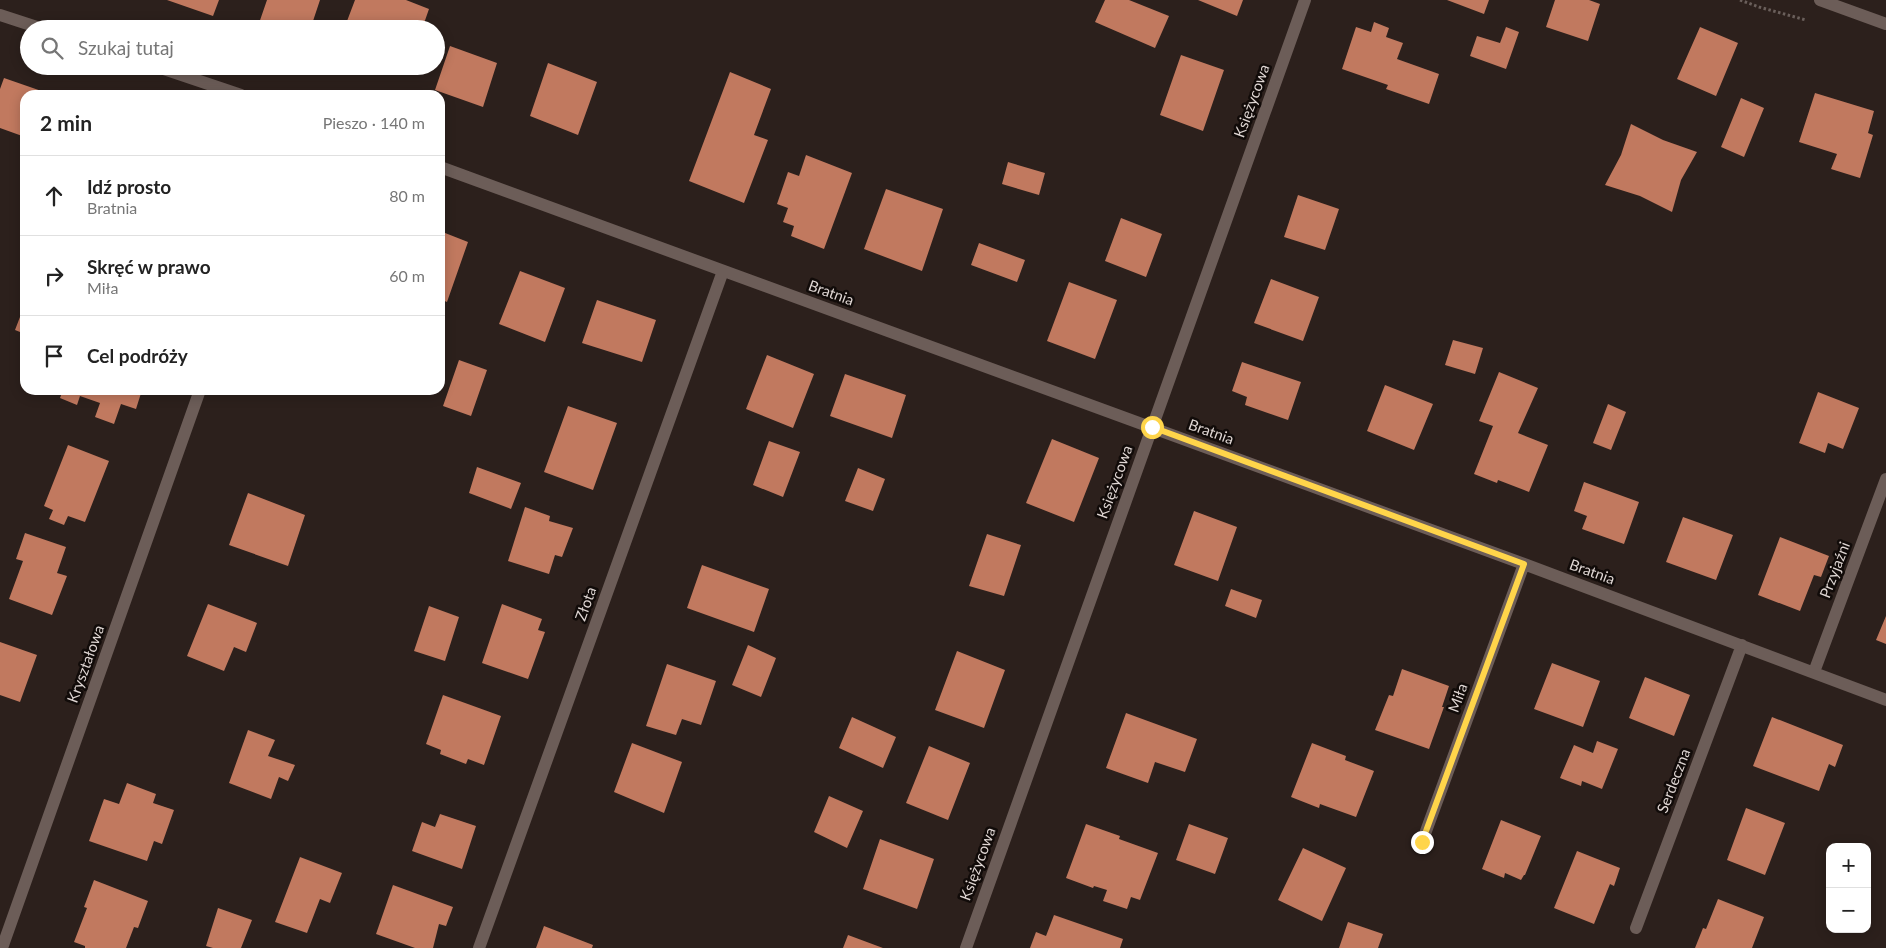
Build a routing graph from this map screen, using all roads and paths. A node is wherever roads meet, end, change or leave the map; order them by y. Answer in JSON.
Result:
{"nodes":[{"id":1,"x":1305,"y":0,"type":"edge"},
{"id":2,"x":1820,"y":0,"type":"edge"},
{"id":3,"x":0,"y":14,"type":"edge"},
{"id":4,"x":20,"y":21,"type":"edge"},
{"id":5,"x":1886,"y":24,"type":"edge"},
{"id":6,"x":182,"y":75,"type":"edge"},
{"id":7,"x":226,"y":90,"type":"edge"},
{"id":8,"x":445,"y":169,"type":"edge"},
{"id":9,"x":723,"y":271,"type":"junction"},
{"id":10,"x":198,"y":395,"type":"edge"},
{"id":11,"x":1152,"y":427,"type":"junction"},
{"id":12,"x":1886,"y":479,"type":"edge"},
{"id":13,"x":1524,"y":564,"type":"junction"},
{"id":14,"x":1742,"y":645,"type":"junction"},
{"id":15,"x":1814,"y":672,"type":"junction"},
{"id":16,"x":1886,"y":700,"type":"edge"},
{"id":17,"x":1422,"y":842,"type":"dead end"},
{"id":18,"x":1636,"y":928,"type":"dead end"},
{"id":19,"x":2,"y":948,"type":"edge"},
{"id":20,"x":479,"y":948,"type":"edge"},
{"id":21,"x":966,"y":948,"type":"edge"}],
"edges":[{"from":1,"to":11,"type":"street","name":"Księżycowa"},
{"from":2,"to":5,"type":"street"},
{"from":3,"to":4,"type":"street"},
{"from":6,"to":7,"type":"street"},
{"from":8,"to":9,"type":"street","name":"Bratnia"},
{"from":9,"to":11,"type":"street","name":"Bratnia"},
{"from":9,"to":20,"type":"street","name":"Złota"},
{"from":10,"to":19,"type":"street","name":"Kryształowa"},
{"from":11,"to":13,"type":"street","name":"Bratnia"},
{"from":11,"to":21,"type":"street","name":"Księżycowa"},
{"from":12,"to":15,"type":"street","name":"Przyjaźni"},
{"from":13,"to":14,"type":"street","name":"Bratnia"},
{"from":13,"to":17,"type":"street","name":"Miła"},
{"from":14,"to":15,"type":"street","name":"Bratnia"},
{"from":14,"to":18,"type":"street","name":"Serdeczna"},
{"from":15,"to":16,"type":"street","name":"Bratnia"}]}
